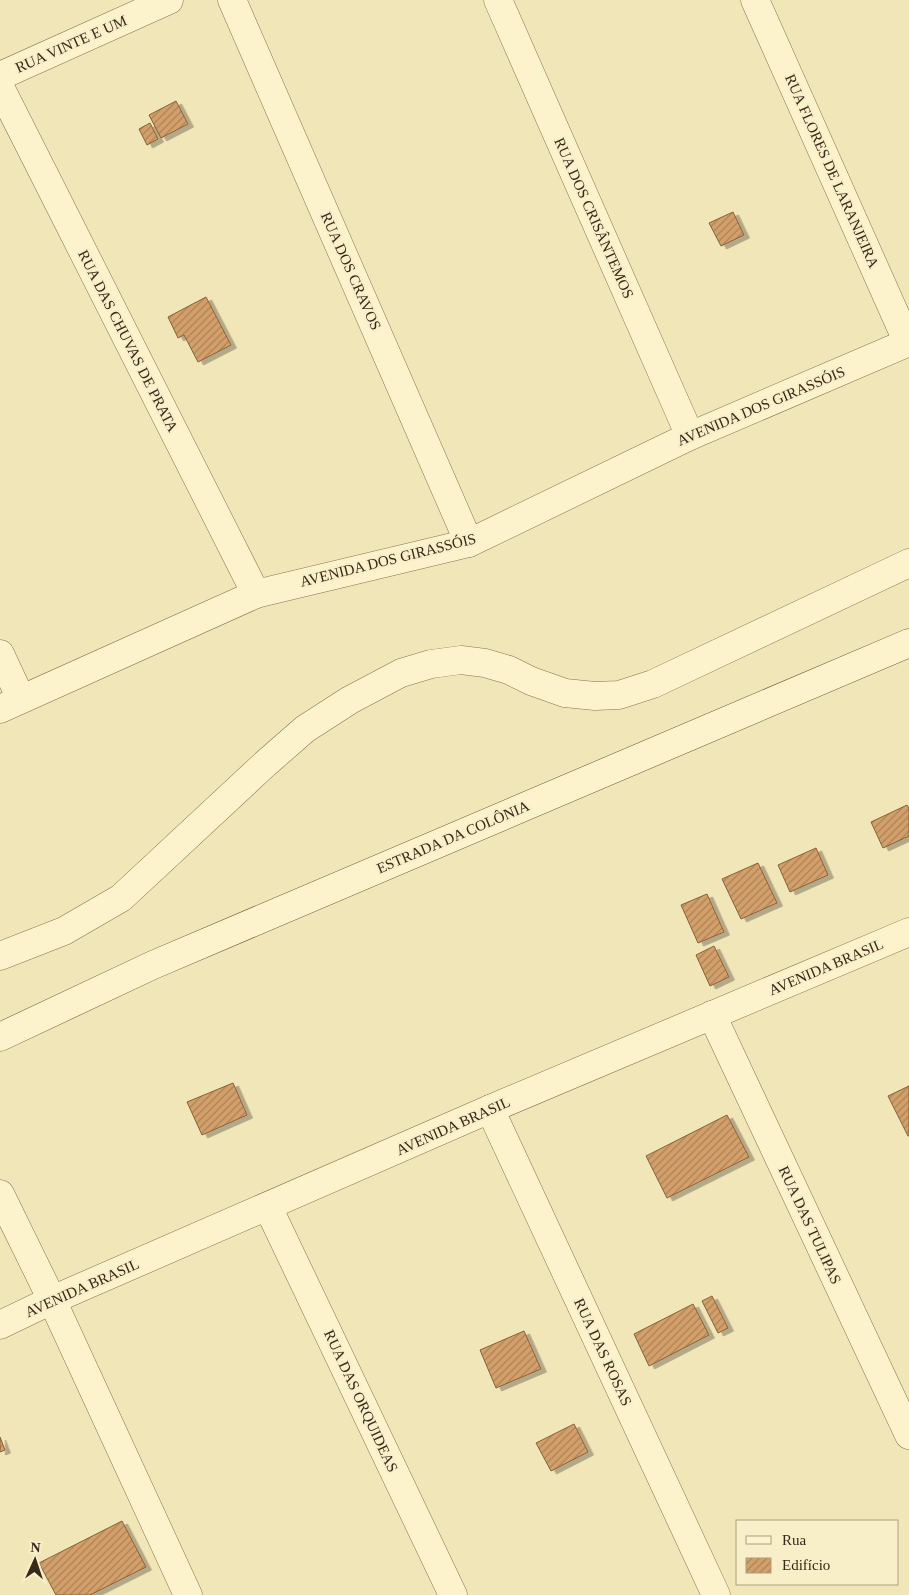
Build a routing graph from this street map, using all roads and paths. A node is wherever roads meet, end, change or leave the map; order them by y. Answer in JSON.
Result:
{"nodes":[{"id":1,"x":169,"y":0,"type":"edge"},
{"id":2,"x":232,"y":0,"type":"edge"},
{"id":3,"x":498,"y":0,"type":"edge"},
{"id":4,"x":755,"y":0,"type":"edge"},
{"id":5,"x":0,"y":76,"type":"edge"},
{"id":6,"x":0,"y":87,"type":"edge"},
{"id":7,"x":908,"y":342,"type":"edge"},
{"id":8,"x":690,"y":436,"type":"junction"},
{"id":9,"x":469,"y":543,"type":"junction"},
{"id":10,"x":909,"y":563,"type":"edge"},
{"id":11,"x":256,"y":594,"type":"junction"},
{"id":12,"x":909,"y":643,"type":"edge"},
{"id":13,"x":0,"y":654,"type":"edge"},
{"id":14,"x":11,"y":704,"type":"edge"},
{"id":15,"x":909,"y":932,"type":"edge"},
{"id":16,"x":0,"y":956,"type":"edge"},
{"id":17,"x":712,"y":1015,"type":"junction"},
{"id":18,"x":0,"y":1037,"type":"edge"},
{"id":19,"x":490,"y":1109,"type":"junction"},
{"id":20,"x":0,"y":1194,"type":"edge"},
{"id":21,"x":268,"y":1207,"type":"junction"},
{"id":22,"x":52,"y":1300,"type":"junction"},
{"id":23,"x":0,"y":1325,"type":"edge"},
{"id":24,"x":909,"y":1435,"type":"edge"},
{"id":25,"x":188,"y":1595,"type":"edge"},
{"id":26,"x":453,"y":1595,"type":"edge"},
{"id":27,"x":716,"y":1595,"type":"edge"}],
"edges":[{"from":1,"to":5,"type":"street","name":"RUA VINTE E UM"},
{"from":2,"to":9,"type":"street","name":"RUA DOS CRAVOS"},
{"from":3,"to":8,"type":"street","name":"RUA DOS CRISÂNTEMOS"},
{"from":4,"to":7,"type":"street","name":"RUA FLORES DE LARANJEIRA"},
{"from":6,"to":11,"type":"street","name":"RUA DAS CHUVAS DE PRATA"},
{"from":7,"to":8,"type":"street","name":"AVENIDA DOS GIRASSÓIS"},
{"from":8,"to":9,"type":"street","name":"AVENIDA DOS GIRASSÓIS"},
{"from":9,"to":11,"type":"street","name":"AVENIDA DOS GIRASSÓIS"},
{"from":10,"to":16,"type":"street"},
{"from":11,"to":14,"type":"street","name":"AVENIDA DOS GIRASSÓIS"},
{"from":12,"to":18,"type":"street","name":"ESTRADA DA COLÔNIA"},
{"from":13,"to":14,"type":"street"},
{"from":15,"to":17,"type":"street","name":"AVENIDA BRASIL"},
{"from":17,"to":19,"type":"street","name":"AVENIDA BRASIL"},
{"from":17,"to":24,"type":"street","name":"RUA DAS TULIPAS"},
{"from":19,"to":21,"type":"street","name":"AVENIDA BRASIL"},
{"from":19,"to":27,"type":"street","name":"RUA DAS ROSAS"},
{"from":20,"to":22,"type":"street"},
{"from":21,"to":22,"type":"street","name":"AVENIDA BRASIL"},
{"from":21,"to":26,"type":"street","name":"RUA DAS ORQUIDEAS"},
{"from":22,"to":23,"type":"street","name":"AVENIDA BRASIL"},
{"from":22,"to":25,"type":"street"}]}
